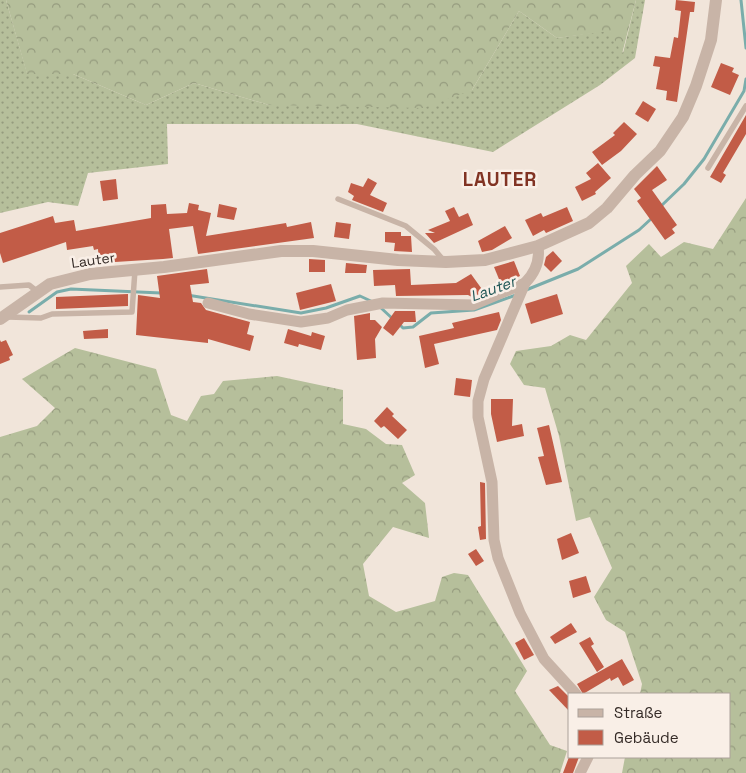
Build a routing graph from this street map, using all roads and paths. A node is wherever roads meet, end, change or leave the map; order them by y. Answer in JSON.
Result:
{"nodes":[{"id":1,"x":716,"y":0,"type":"edge"},
{"id":2,"x":746,"y":106,"type":"edge"},
{"id":3,"x":708,"y":168,"type":"dead end"},
{"id":4,"x":338,"y":199,"type":"dead end"},
{"id":5,"x":538,"y":246,"type":"junction"},
{"id":6,"x":446,"y":262,"type":"junction"},
{"id":7,"x":135,"y":270,"type":"junction"},
{"id":8,"x":525,"y":283,"type":"junction"},
{"id":9,"x":0,"y":287,"type":"edge"},
{"id":10,"x":38,"y":292,"type":"junction"},
{"id":11,"x":208,"y":302,"type":"dead end"},
{"id":12,"x":2,"y":318,"type":"edge"},
{"id":13,"x":575,"y":693,"type":"edge"},
{"id":14,"x":588,"y":758,"type":"edge"},
{"id":15,"x":580,"y":773,"type":"edge"}],
"edges":[{"from":1,"to":5,"type":"street","name":"Lauter"},
{"from":2,"to":3,"type":"lane"},
{"from":4,"to":6,"type":"lane"},
{"from":5,"to":6,"type":"street","name":"Lauter"},
{"from":5,"to":8,"type":"street"},
{"from":6,"to":7,"type":"street","name":"Lauter"},
{"from":7,"to":10,"type":"street","name":"Lauter"},
{"from":7,"to":12,"type":"lane"},
{"from":8,"to":11,"type":"street"},
{"from":8,"to":13,"type":"street"},
{"from":9,"to":10,"type":"lane"},
{"from":10,"to":12,"type":"street","name":"Lauter"},
{"from":14,"to":15,"type":"street"}]}
